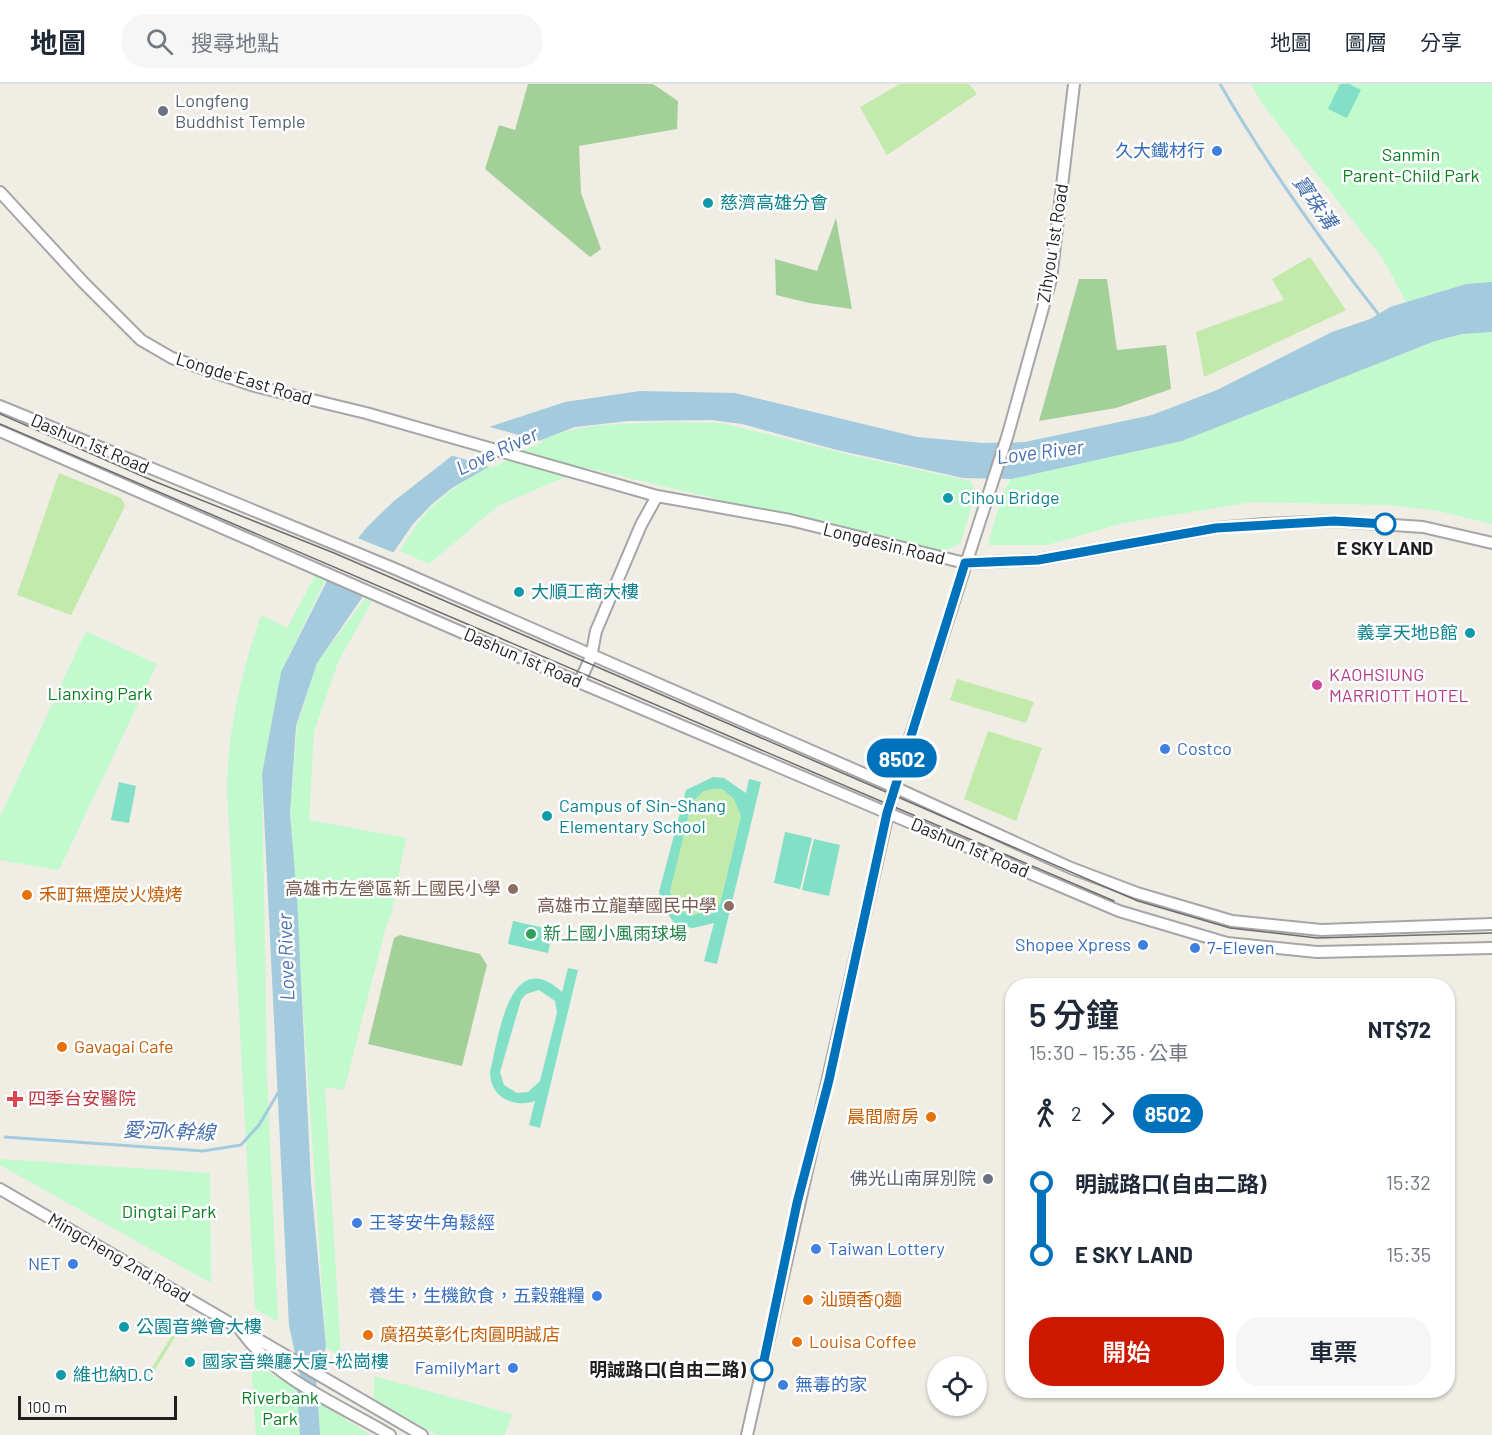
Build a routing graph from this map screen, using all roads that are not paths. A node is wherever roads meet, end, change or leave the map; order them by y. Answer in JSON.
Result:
{"nodes":[{"id":1,"x":1074,"y":84,"type":"edge"},
{"id":2,"x":0,"y":192,"type":"edge"},
{"id":3,"x":0,"y":406,"type":"edge"},
{"id":4,"x":0,"y":431,"type":"edge"},
{"id":5,"x":657,"y":496,"type":"junction"},
{"id":6,"x":1492,"y":543,"type":"edge"},
{"id":7,"x":965,"y":563,"type":"junction"},
{"id":8,"x":591,"y":657,"type":"junction"},
{"id":9,"x":579,"y":682,"type":"junction"},
{"id":10,"x":894,"y":787,"type":"junction"},
{"id":11,"x":887,"y":813,"type":"junction"},
{"id":12,"x":1492,"y":924,"type":"edge"},
{"id":13,"x":1492,"y":948,"type":"edge"},
{"id":14,"x":0,"y":1189,"type":"edge"},
{"id":15,"x":238,"y":1327,"type":"junction"},
{"id":16,"x":390,"y":1435,"type":"edge"},
{"id":17,"x":422,"y":1435,"type":"edge"},
{"id":18,"x":747,"y":1435,"type":"edge"}],
"edges":[{"from":1,"to":7,"type":"street","name":"Zihyou 1st Road"},
{"from":2,"to":5,"type":"street","name":"Longde East Road"},
{"from":3,"to":8,"type":"street","name":"Dashun 1st Road"},
{"from":4,"to":9,"type":"street","name":"Dashun 1st Road"},
{"from":5,"to":7,"type":"street","name":"Longdesin Road"},
{"from":5,"to":8,"type":"street"},
{"from":6,"to":7,"type":"street","name":"Longdesin Road"},
{"from":7,"to":10,"type":"street"},
{"from":8,"to":9,"type":"street"},
{"from":8,"to":10,"type":"street","name":"Dashun 1st Road"},
{"from":9,"to":11,"type":"street","name":"Dashun 1st Road"},
{"from":10,"to":11,"type":"street"},
{"from":10,"to":12,"type":"street","name":"Dashun 1st Road"},
{"from":11,"to":13,"type":"street","name":"Dashun 1st Road"},
{"from":11,"to":18,"type":"street"},
{"from":14,"to":15,"type":"street","name":"Mingcheng 2nd Road"},
{"from":15,"to":16,"type":"street","name":"Mingcheng 2nd Road"},
{"from":15,"to":17,"type":"street","name":"Mingcheng 2nd Road"}]}
